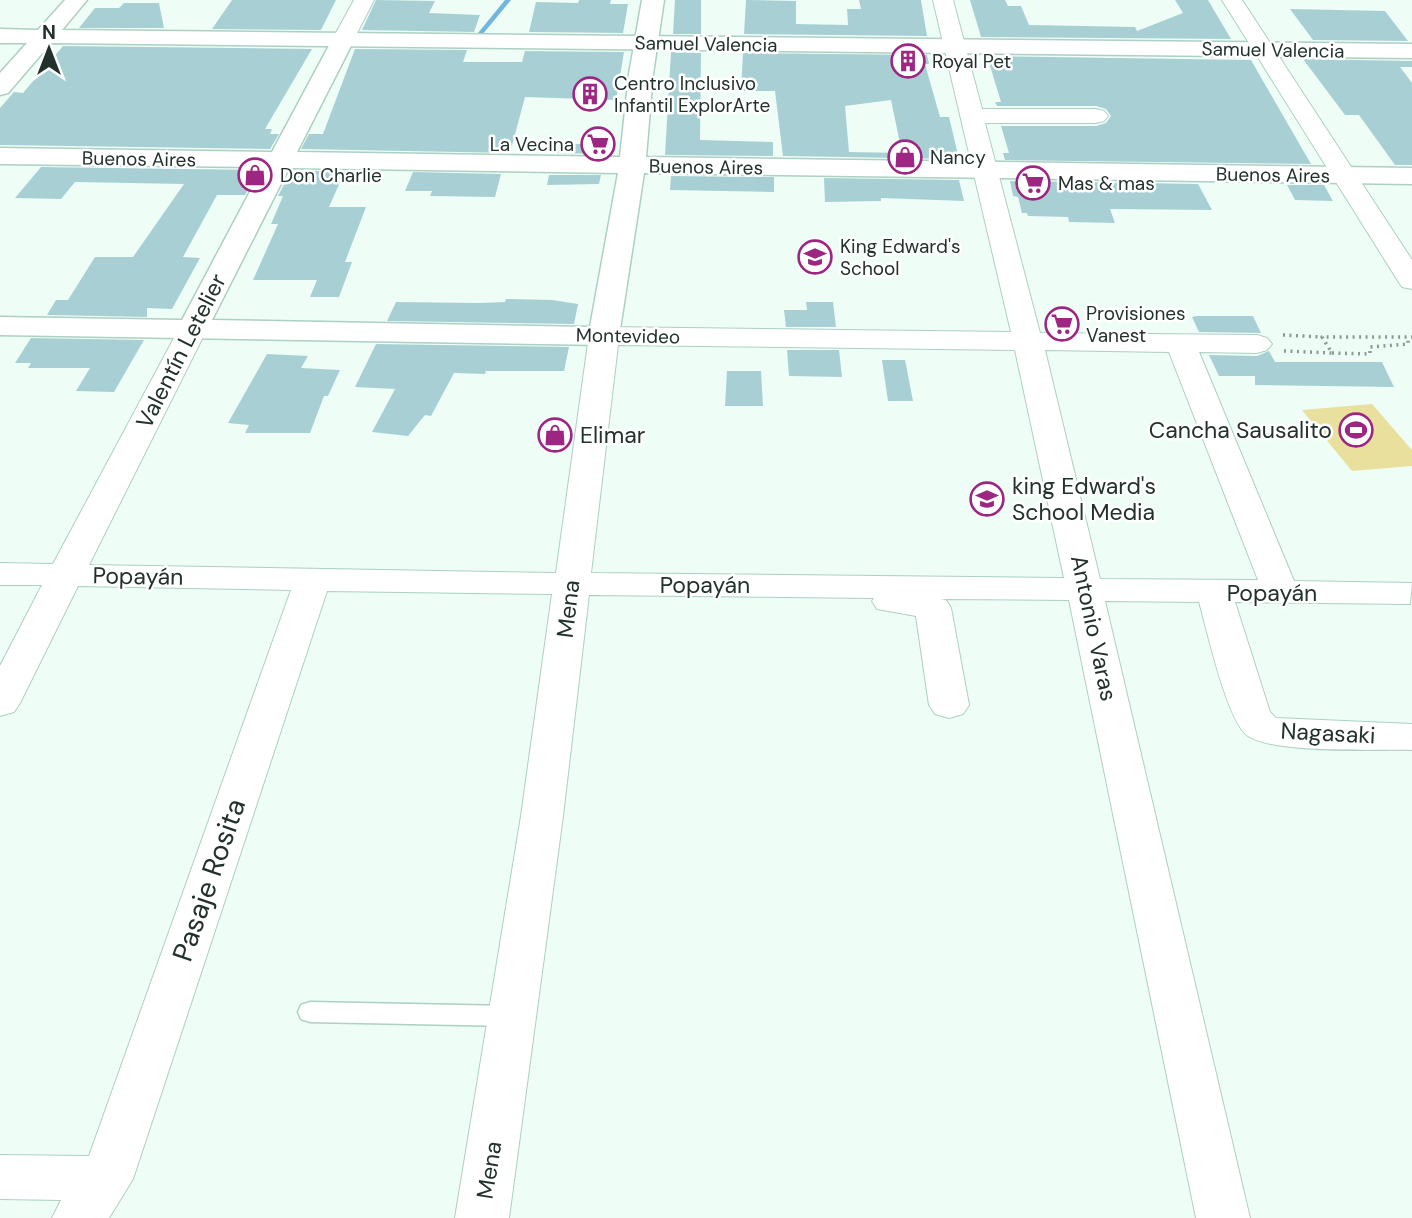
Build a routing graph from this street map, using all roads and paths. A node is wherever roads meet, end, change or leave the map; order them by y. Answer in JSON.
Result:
{"nodes":[{"id":1,"x":76,"y":0,"type":"edge"},
{"id":2,"x":364,"y":0,"type":"edge"},
{"id":3,"x":653,"y":0,"type":"edge"},
{"id":4,"x":943,"y":0,"type":"edge"},
{"id":5,"x":1232,"y":0,"type":"edge"},
{"id":6,"x":0,"y":36,"type":"edge"},
{"id":7,"x":43,"y":36,"type":"junction"},
{"id":8,"x":343,"y":40,"type":"junction"},
{"id":9,"x":646,"y":44,"type":"junction"},
{"id":10,"x":954,"y":47,"type":"junction"},
{"id":11,"x":1263,"y":49,"type":"junction"},
{"id":12,"x":1412,"y":51,"type":"edge"},
{"id":13,"x":0,"y":88,"type":"edge"},
{"id":14,"x":1036,"y":98,"type":"dead end"},
{"id":15,"x":969,"y":107,"type":"junction"},
{"id":16,"x":1096,"y":116,"type":"dead end"},
{"id":17,"x":0,"y":156,"type":"edge"},
{"id":18,"x":280,"y":161,"type":"junction"},
{"id":19,"x":632,"y":166,"type":"junction"},
{"id":20,"x":985,"y":170,"type":"junction"},
{"id":21,"x":1345,"y":176,"type":"junction"},
{"id":22,"x":1412,"y":176,"type":"edge"},
{"id":23,"x":1412,"y":281,"type":"edge"},
{"id":24,"x":0,"y":326,"type":"edge"},
{"id":25,"x":192,"y":329,"type":"junction"},
{"id":26,"x":604,"y":336,"type":"junction"},
{"id":27,"x":1322,"y":337,"type":"junction"},
{"id":28,"x":1410,"y":338,"type":"edge"},
{"id":29,"x":1028,"y":341,"type":"junction"},
{"id":30,"x":1180,"y":343,"type":"junction"},
{"id":31,"x":1257,"y":344,"type":"junction"},
{"id":32,"x":1332,"y":353,"type":"junction"},
{"id":33,"x":0,"y":574,"type":"edge"},
{"id":34,"x":65,"y":575,"type":"junction"},
{"id":35,"x":312,"y":580,"type":"junction"},
{"id":36,"x":571,"y":584,"type":"junction"},
{"id":37,"x":848,"y":586,"type":"junction"},
{"id":38,"x":1086,"y":590,"type":"junction"},
{"id":39,"x":1214,"y":592,"type":"junction"},
{"id":40,"x":1281,"y":593,"type":"junction"},
{"id":41,"x":1410,"y":593,"type":"dead end"},
{"id":42,"x":0,"y":704,"type":"edge"},
{"id":43,"x":949,"y":705,"type":"dead end"},
{"id":44,"x":1412,"y":737,"type":"edge"},
{"id":45,"x":310,"y":1012,"type":"dead end"},
{"id":46,"x":512,"y":1016,"type":"junction"},
{"id":47,"x":0,"y":1177,"type":"edge"},
{"id":48,"x":93,"y":1199,"type":"edge"},
{"id":49,"x":483,"y":1218,"type":"edge"},
{"id":50,"x":1223,"y":1218,"type":"edge"}],
"edges":[{"from":1,"to":7,"type":"street"},
{"from":2,"to":8,"type":"street","name":"Valentín Letelier"},
{"from":3,"to":9,"type":"street","name":"Mena"},
{"from":4,"to":10,"type":"street","name":"Antonio Varas"},
{"from":5,"to":11,"type":"street"},
{"from":6,"to":7,"type":"street","name":"Samuel Valencia"},
{"from":7,"to":8,"type":"street","name":"Samuel Valencia"},
{"from":7,"to":13,"type":"street"},
{"from":8,"to":9,"type":"street","name":"Samuel Valencia"},
{"from":8,"to":18,"type":"street","name":"Valentín Letelier"},
{"from":9,"to":10,"type":"street","name":"Samuel Valencia"},
{"from":9,"to":19,"type":"street","name":"Mena"},
{"from":10,"to":11,"type":"street","name":"Samuel Valencia"},
{"from":10,"to":15,"type":"street","name":"Antonio Varas"},
{"from":11,"to":12,"type":"street","name":"Samuel Valencia"},
{"from":11,"to":21,"type":"street"},
{"from":14,"to":15,"type":"street"},
{"from":15,"to":16,"type":"street"},
{"from":15,"to":20,"type":"street","name":"Antonio Varas"},
{"from":17,"to":18,"type":"street","name":"Buenos Aires"},
{"from":18,"to":19,"type":"street","name":"Buenos Aires"},
{"from":18,"to":25,"type":"street","name":"Valentín Letelier"},
{"from":19,"to":20,"type":"street","name":"Buenos Aires"},
{"from":19,"to":26,"type":"street","name":"Mena"},
{"from":20,"to":21,"type":"street","name":"Buenos Aires"},
{"from":20,"to":29,"type":"street","name":"Antonio Varas"},
{"from":21,"to":22,"type":"street","name":"Buenos Aires"},
{"from":21,"to":23,"type":"street"},
{"from":24,"to":25,"type":"street","name":"Montevideo"},
{"from":25,"to":26,"type":"street","name":"Montevideo"},
{"from":25,"to":34,"type":"street","name":"Valentín Letelier"},
{"from":26,"to":29,"type":"street","name":"Montevideo"},
{"from":26,"to":36,"type":"street","name":"Mena"},
{"from":27,"to":28,"type":"path"},
{"from":27,"to":31,"type":"path"},
{"from":27,"to":32,"type":"path"},
{"from":28,"to":32,"type":"path"},
{"from":29,"to":30,"type":"street","name":"Montevideo"},
{"from":29,"to":38,"type":"street","name":"Antonio Varas"},
{"from":30,"to":31,"type":"street","name":"Montevideo"},
{"from":30,"to":40,"type":"street"},
{"from":31,"to":32,"type":"path"},
{"from":33,"to":34,"type":"street","name":"Popayán"},
{"from":34,"to":35,"type":"street","name":"Popayán"},
{"from":34,"to":42,"type":"street","name":"Valentín Letelier"},
{"from":35,"to":36,"type":"street","name":"Popayán"},
{"from":35,"to":48,"type":"street","name":"Pasaje Rosita"},
{"from":36,"to":37,"type":"street","name":"Popayán"},
{"from":36,"to":46,"type":"street","name":"Mena"},
{"from":37,"to":38,"type":"street","name":"Popayán"},
{"from":37,"to":43,"type":"street"},
{"from":38,"to":39,"type":"street","name":"Popayán"},
{"from":38,"to":50,"type":"street","name":"Antonio Varas"},
{"from":39,"to":40,"type":"street","name":"Popayán"},
{"from":39,"to":44,"type":"street","name":"Nagasaki"},
{"from":40,"to":41,"type":"street","name":"Popayán"},
{"from":45,"to":46,"type":"lane"},
{"from":46,"to":49,"type":"street","name":"Mena"},
{"from":47,"to":48,"type":"street"}]}
